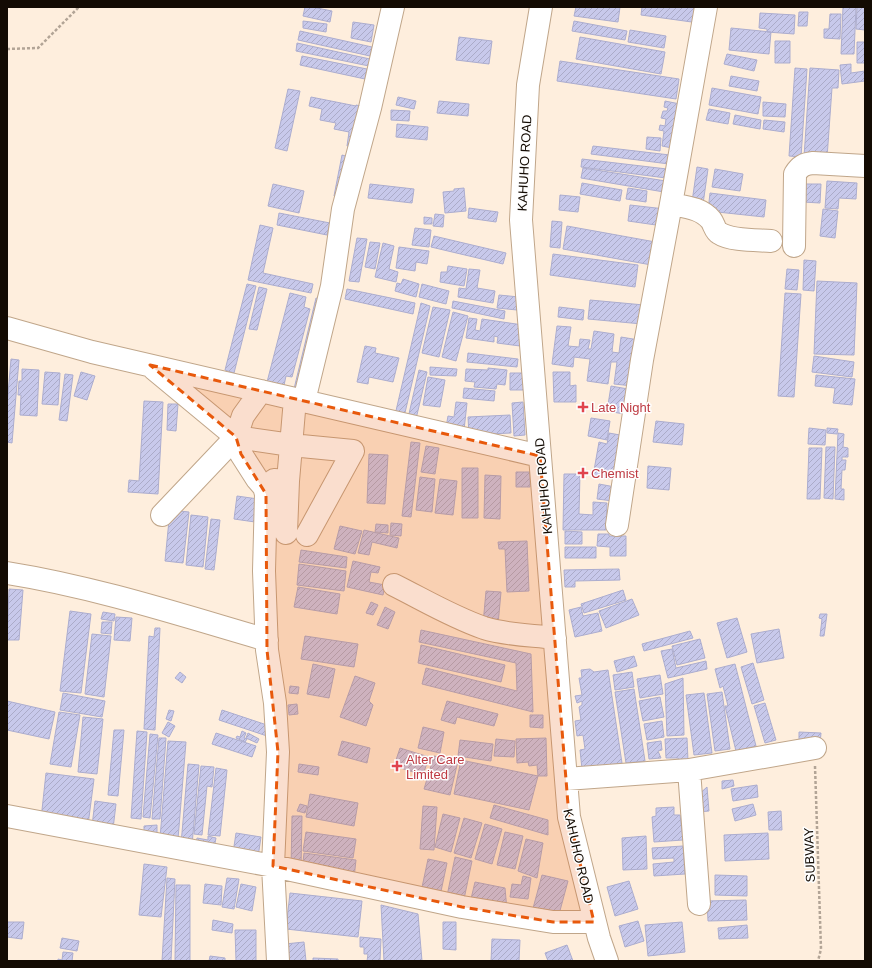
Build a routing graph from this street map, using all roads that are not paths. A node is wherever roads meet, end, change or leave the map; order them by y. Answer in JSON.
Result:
{"nodes":[{"id":1,"x":393,"y":7,"type":"edge"},
{"id":2,"x":541,"y":7,"type":"edge"},
{"id":3,"x":706,"y":7,"type":"edge"},
{"id":4,"x":865,"y":166,"type":"edge"},
{"id":5,"x":671,"y":204,"type":"junction"},
{"id":6,"x":771,"y":241,"type":"dead end"},
{"id":7,"x":794,"y":246,"type":"dead end"},
{"id":8,"x":7,"y":328,"type":"edge"},
{"id":9,"x":150,"y":366,"type":"junction"},
{"id":10,"x":261,"y":391,"type":"junction"},
{"id":11,"x":299,"y":400,"type":"junction"},
{"id":12,"x":236,"y":437,"type":"junction"},
{"id":13,"x":291,"y":445,"type":"junction"},
{"id":14,"x":540,"y":456,"type":"junction"},
{"id":15,"x":257,"y":479,"type":"junction"},
{"id":16,"x":288,"y":481,"type":"junction"},
{"id":17,"x":162,"y":515,"type":"dead end"},
{"id":18,"x":616,"y":525,"type":"dead end"},
{"id":19,"x":7,"y":573,"type":"edge"},
{"id":20,"x":394,"y":584,"type":"dead end"},
{"id":21,"x":554,"y":638,"type":"junction"},
{"id":22,"x":267,"y":640,"type":"junction"},
{"id":23,"x":815,"y":748,"type":"road end"},
{"id":24,"x":689,"y":770,"type":"junction"},
{"id":25,"x":566,"y":779,"type":"junction"},
{"id":26,"x":7,"y":816,"type":"edge"},
{"id":27,"x":273,"y":866,"type":"junction"},
{"id":28,"x":699,"y":904,"type":"dead end"},
{"id":29,"x":594,"y":922,"type":"junction"},
{"id":30,"x":278,"y":961,"type":"edge"},
{"id":31,"x":607,"y":961,"type":"edge"}],
"edges":[{"from":1,"to":11,"type":"street"},
{"from":2,"to":14,"type":"street","name":"KAHUHO ROAD"},
{"from":3,"to":5,"type":"street"},
{"from":4,"to":7,"type":"street"},
{"from":5,"to":6,"type":"street"},
{"from":5,"to":18,"type":"street"},
{"from":8,"to":9,"type":"street"},
{"from":9,"to":10,"type":"street"},
{"from":9,"to":12,"type":"street"},
{"from":10,"to":11,"type":"street"},
{"from":10,"to":12,"type":"street"},
{"from":11,"to":13,"type":"street"},
{"from":11,"to":14,"type":"street"},
{"from":12,"to":13,"type":"street"},
{"from":12,"to":15,"type":"street"},
{"from":12,"to":17,"type":"street"},
{"from":13,"to":16,"type":"street"},
{"from":13,"to":16,"type":"street"},
{"from":14,"to":21,"type":"street","name":"KAHUHO ROAD"},
{"from":15,"to":16,"type":"street"},
{"from":15,"to":22,"type":"street"},
{"from":19,"to":22,"type":"street"},
{"from":20,"to":21,"type":"street"},
{"from":21,"to":25,"type":"street","name":"KAHUHO ROAD"},
{"from":22,"to":27,"type":"street"},
{"from":23,"to":24,"type":"street"},
{"from":24,"to":25,"type":"street"},
{"from":24,"to":28,"type":"street"},
{"from":25,"to":29,"type":"street","name":"KAHUHO ROAD"},
{"from":26,"to":27,"type":"street"},
{"from":27,"to":29,"type":"street"},
{"from":27,"to":30,"type":"street"},
{"from":29,"to":31,"type":"street","name":"KAHUHO ROAD"}]}
